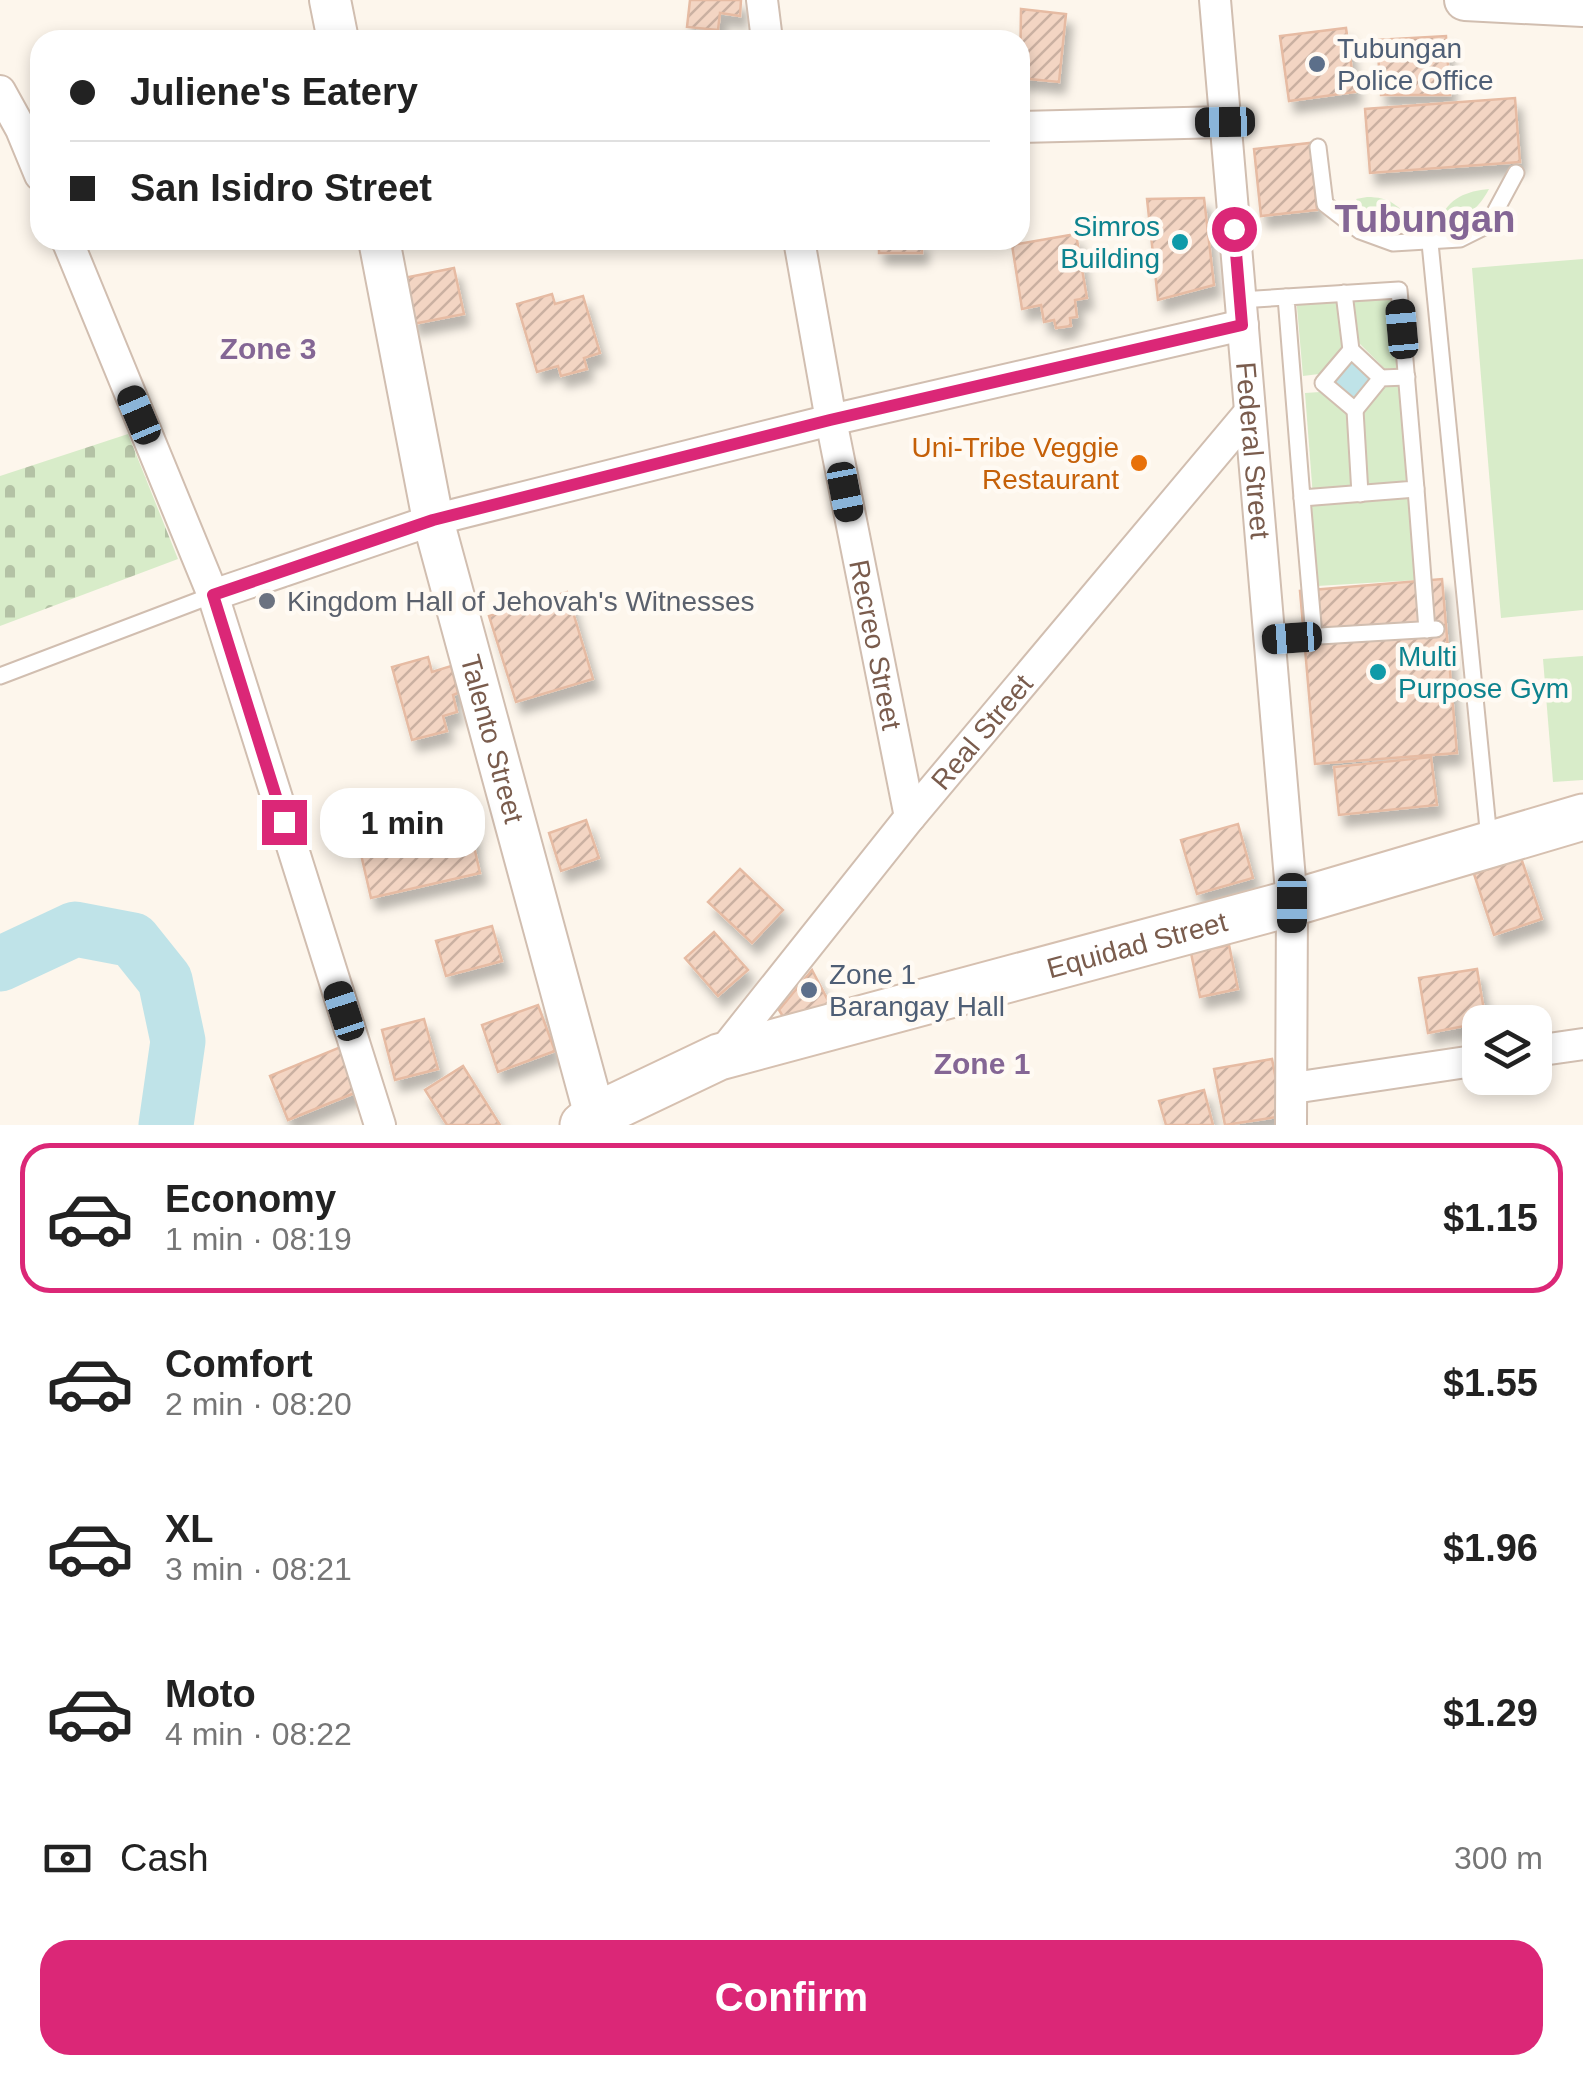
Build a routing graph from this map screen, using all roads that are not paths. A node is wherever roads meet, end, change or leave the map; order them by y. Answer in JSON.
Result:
{"nodes":[{"id":1,"x":330,"y":0,"type":"edge"},
{"id":2,"x":762,"y":0,"type":"edge"},
{"id":3,"x":1215,"y":0,"type":"edge"},
{"id":4,"x":1465,"y":0,"type":"edge"},
{"id":5,"x":1583,"y":6,"type":"edge"},
{"id":6,"x":336,"y":30,"type":"edge"},
{"id":7,"x":766,"y":30,"type":"edge"},
{"id":8,"x":0,"y":91,"type":"edge"},
{"id":9,"x":1225,"y":122,"type":"junction"},
{"id":10,"x":1030,"y":127,"type":"edge"},
{"id":11,"x":30,"y":129,"type":"edge"},
{"id":12,"x":1318,"y":147,"type":"dead end"},
{"id":13,"x":1516,"y":172,"type":"dead end"},
{"id":14,"x":1430,"y":242,"type":"junction"},
{"id":15,"x":71,"y":250,"type":"edge"},
{"id":16,"x":381,"y":250,"type":"edge"},
{"id":17,"x":801,"y":250,"type":"edge"},
{"id":18,"x":1344,"y":293,"type":"junction"},
{"id":19,"x":1286,"y":297,"type":"junction"},
{"id":20,"x":1241,"y":313,"type":"junction"},
{"id":21,"x":1351,"y":350,"type":"junction"},
{"id":22,"x":1407,"y":377,"type":"junction"},
{"id":23,"x":1382,"y":378,"type":"junction"},
{"id":24,"x":1323,"y":383,"type":"junction"},
{"id":25,"x":1292,"y":384,"type":"junction"},
{"id":26,"x":1355,"y":410,"type":"junction"},
{"id":27,"x":1250,"y":412,"type":"junction"},
{"id":28,"x":830,"y":420,"type":"junction"},
{"id":29,"x":1416,"y":490,"type":"junction"},
{"id":30,"x":1360,"y":494,"type":"junction"},
{"id":31,"x":1302,"y":498,"type":"junction"},
{"id":32,"x":433,"y":520,"type":"junction"},
{"id":33,"x":213,"y":595,"type":"junction"},
{"id":34,"x":1314,"y":636,"type":"junction"},
{"id":35,"x":1270,"y":639,"type":"junction"},
{"id":36,"x":0,"y":676,"type":"edge"},
{"id":37,"x":910,"y":817,"type":"junction"},
{"id":38,"x":1583,"y":817,"type":"edge"},
{"id":39,"x":1489,"y":843,"type":"junction"},
{"id":40,"x":1292,"y":903,"type":"junction"},
{"id":41,"x":1583,"y":1044,"type":"edge"},
{"id":42,"x":1552,"y":1049,"type":"edge"},
{"id":43,"x":719,"y":1057,"type":"junction"},
{"id":44,"x":1462,"y":1063,"type":"edge"},
{"id":45,"x":1293,"y":1088,"type":"junction"},
{"id":46,"x":589,"y":1120,"type":"edge"},
{"id":47,"x":380,"y":1125,"type":"edge"},
{"id":48,"x":1291,"y":1125,"type":"edge"}],
"edges":[{"from":1,"to":6,"type":"street"},
{"from":2,"to":7,"type":"street"},
{"from":3,"to":9,"type":"street","name":"Federal Street"},
{"from":4,"to":5,"type":"street"},
{"from":8,"to":11,"type":"street"},
{"from":9,"to":10,"type":"street"},
{"from":9,"to":20,"type":"street","name":"Federal Street"},
{"from":12,"to":14,"type":"lane"},
{"from":13,"to":14,"type":"lane"},
{"from":14,"to":39,"type":"lane"},
{"from":15,"to":33,"type":"street"},
{"from":16,"to":32,"type":"street","name":"Talento Street"},
{"from":17,"to":28,"type":"street","name":"Recreo Street"},
{"from":18,"to":19,"type":"lane"},
{"from":18,"to":21,"type":"lane"},
{"from":18,"to":22,"type":"lane"},
{"from":19,"to":20,"type":"lane"},
{"from":19,"to":25,"type":"lane"},
{"from":20,"to":27,"type":"street","name":"Federal Street"},
{"from":20,"to":28,"type":"street"},
{"from":21,"to":23,"type":"lane"},
{"from":21,"to":24,"type":"lane"},
{"from":22,"to":23,"type":"lane"},
{"from":22,"to":29,"type":"lane"},
{"from":23,"to":26,"type":"lane"},
{"from":24,"to":25,"type":"lane"},
{"from":24,"to":26,"type":"lane"},
{"from":25,"to":31,"type":"lane"},
{"from":26,"to":30,"type":"lane"},
{"from":27,"to":35,"type":"street","name":"Federal Street"},
{"from":27,"to":37,"type":"street","name":"Real Street"},
{"from":28,"to":32,"type":"street"},
{"from":28,"to":37,"type":"street","name":"Recreo Street"},
{"from":29,"to":30,"type":"lane"},
{"from":29,"to":34,"type":"lane"},
{"from":30,"to":31,"type":"lane"},
{"from":31,"to":34,"type":"lane"},
{"from":32,"to":33,"type":"street"},
{"from":32,"to":46,"type":"street","name":"Talento Street"},
{"from":33,"to":36,"type":"lane"},
{"from":33,"to":47,"type":"street"},
{"from":34,"to":35,"type":"lane"},
{"from":35,"to":40,"type":"street","name":"Federal Street"},
{"from":37,"to":43,"type":"street","name":"Real Street"},
{"from":38,"to":39,"type":"main road","name":"Equidad Street"},
{"from":39,"to":40,"type":"main road","name":"Equidad Street"},
{"from":40,"to":43,"type":"main road","name":"Equidad Street"},
{"from":40,"to":45,"type":"street","name":"Federal Street"},
{"from":41,"to":42,"type":"street"},
{"from":43,"to":46,"type":"main road","name":"Equidad Street"},
{"from":44,"to":45,"type":"street"},
{"from":45,"to":48,"type":"street","name":"Federal Street"}]}
